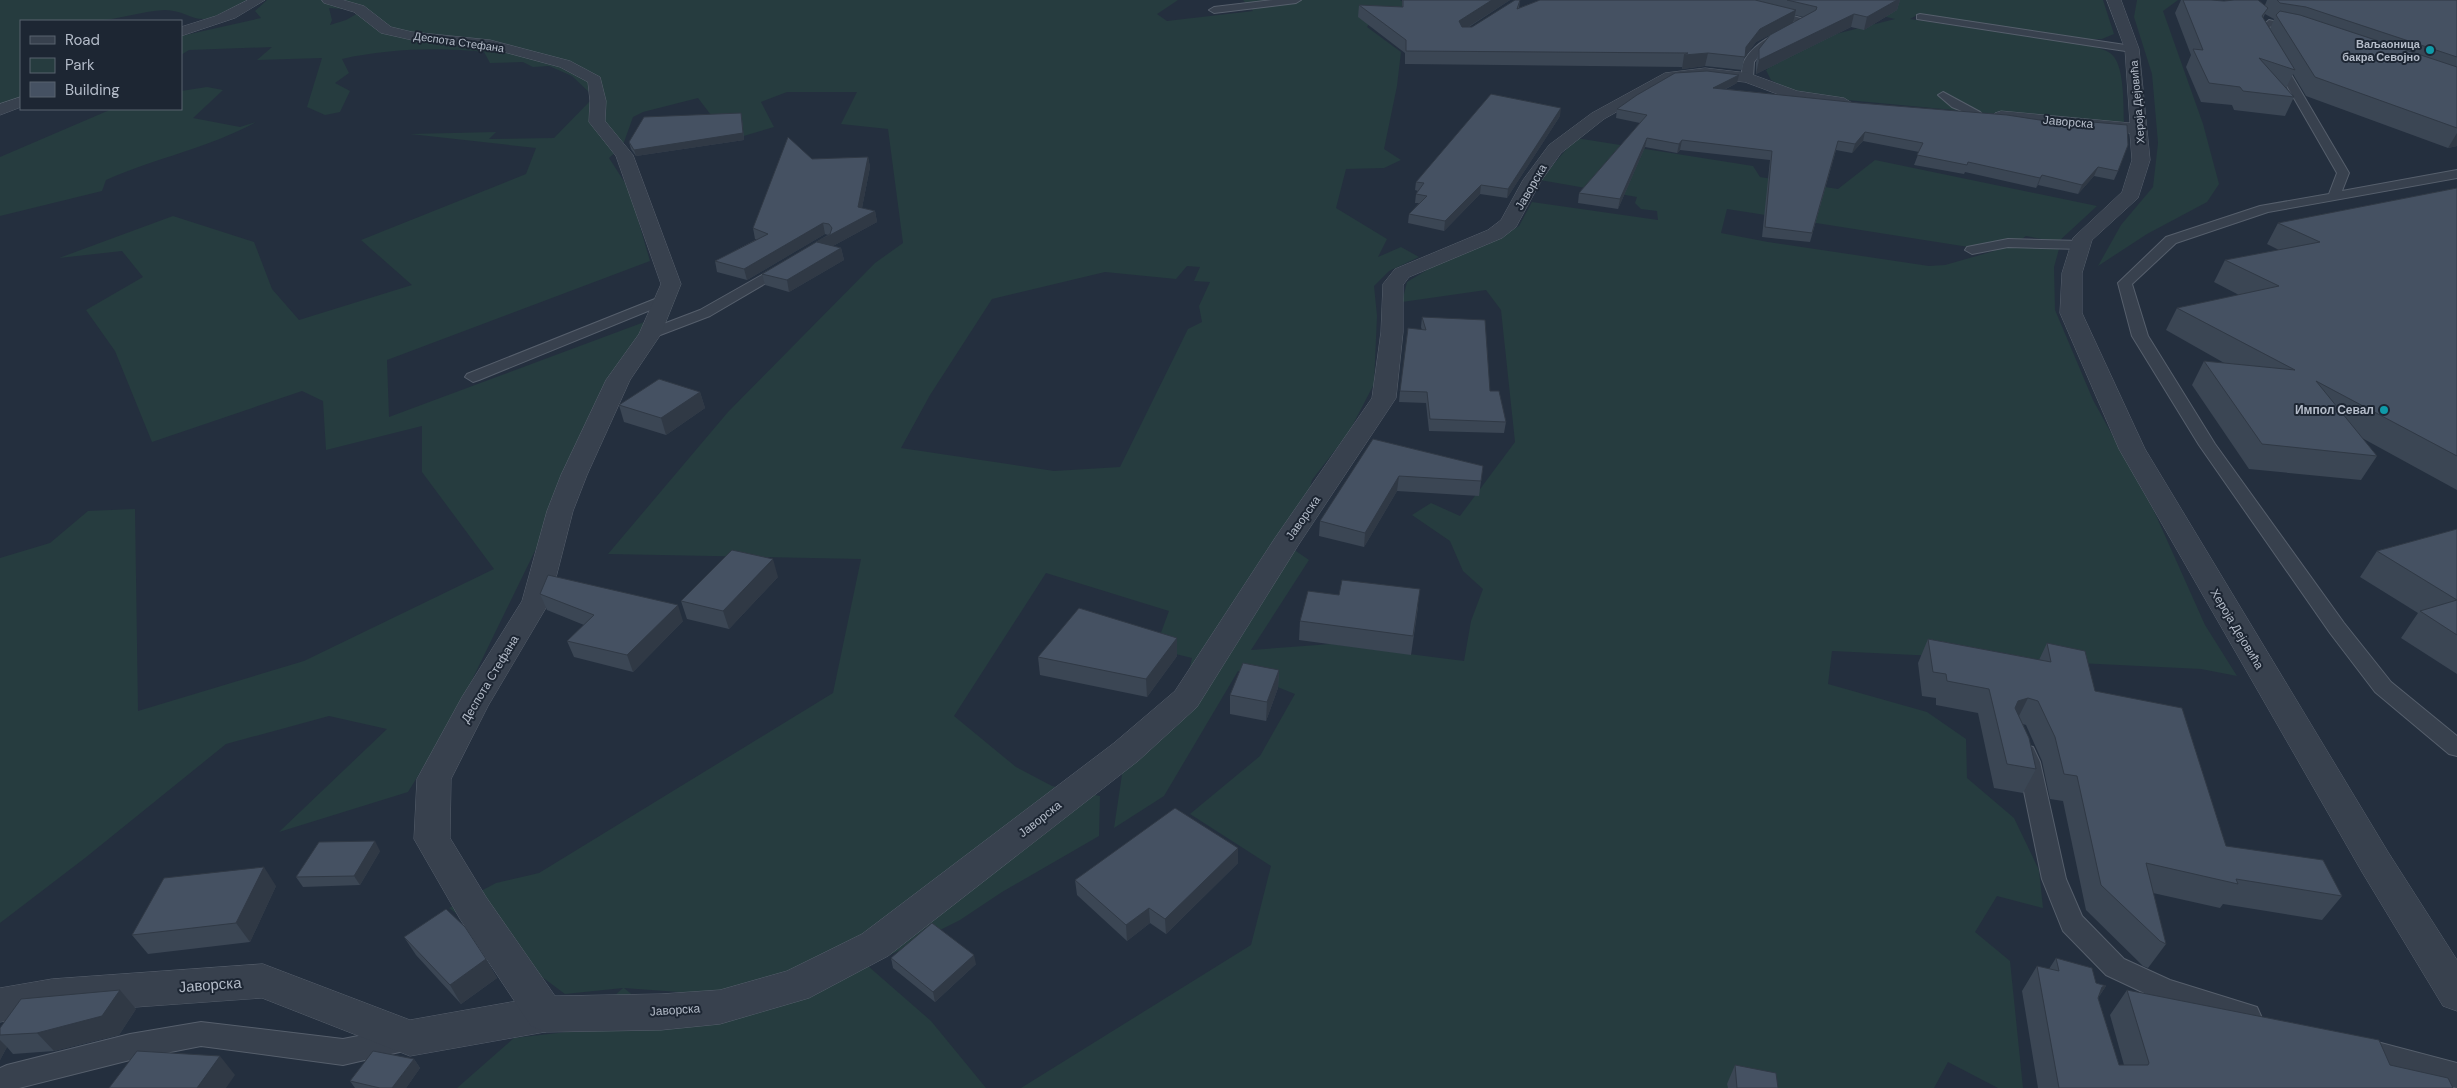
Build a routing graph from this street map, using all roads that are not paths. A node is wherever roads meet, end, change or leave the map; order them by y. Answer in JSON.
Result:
{"nodes":[{"id":1,"x":258,"y":0,"type":"edge"},
{"id":2,"x":328,"y":0,"type":"edge"},
{"id":3,"x":1296,"y":0,"type":"edge"},
{"id":4,"x":2114,"y":0,"type":"edge"},
{"id":5,"x":1214,"y":10,"type":"dead end"},
{"id":6,"x":1761,"y":11,"type":"edge"},
{"id":7,"x":2258,"y":16,"type":"edge"},
{"id":8,"x":1920,"y":17,"type":"dead end"},
{"id":9,"x":2269,"y":23,"type":"junction"},
{"id":10,"x":182,"y":32,"type":"edge"},
{"id":11,"x":2312,"y":33,"type":"edge"},
{"id":12,"x":2132,"y":49,"type":"junction"},
{"id":13,"x":1748,"y":78,"type":"junction"},
{"id":14,"x":1943,"y":95,"type":"dead end"},
{"id":15,"x":20,"y":102,"type":"edge"},
{"id":16,"x":1872,"y":106,"type":"edge"},
{"id":17,"x":1920,"y":109,"type":"edge"},
{"id":18,"x":0,"y":110,"type":"edge"},
{"id":19,"x":1976,"y":114,"type":"junction"},
{"id":20,"x":2140,"y":129,"type":"junction"},
{"id":21,"x":2457,"y":174,"type":"edge"},
{"id":22,"x":2334,"y":196,"type":"junction"},
{"id":23,"x":2081,"y":245,"type":"junction"},
{"id":24,"x":1972,"y":250,"type":"dead end"},
{"id":25,"x":796,"y":259,"type":"edge"},
{"id":26,"x":665,"y":299,"type":"junction"},
{"id":27,"x":650,"y":334,"type":"junction"},
{"id":28,"x":474,"y":377,"type":"dead end"},
{"id":29,"x":2016,"y":732,"type":"edge"},
{"id":30,"x":2457,"y":748,"type":"edge"},
{"id":31,"x":2457,"y":994,"type":"edge"},
{"id":32,"x":0,"y":1005,"type":"edge"},
{"id":33,"x":545,"y":1014,"type":"junction"},
{"id":34,"x":2269,"y":1023,"type":"edge"},
{"id":35,"x":410,"y":1038,"type":"junction"},
{"id":36,"x":2336,"y":1043,"type":"edge"},
{"id":37,"x":2457,"y":1076,"type":"edge"},
{"id":38,"x":7,"y":1078,"type":"dead end"}],
"edges":[{"from":1,"to":10,"type":"street"},
{"from":2,"to":26,"type":"street","name":"Деспота Стефана"},
{"from":3,"to":5,"type":"lane"},
{"from":4,"to":12,"type":"street","name":"Хероја Дејовића"},
{"from":6,"to":13,"type":"lane"},
{"from":7,"to":9,"type":"lane"},
{"from":8,"to":12,"type":"lane"},
{"from":9,"to":11,"type":"lane"},
{"from":9,"to":22,"type":"lane"},
{"from":12,"to":20,"type":"street","name":"Хероја Дејовића"},
{"from":13,"to":16,"type":"street","name":"Јаворска"},
{"from":13,"to":33,"type":"street","name":"Јаворска"},
{"from":14,"to":19,"type":"lane"},
{"from":15,"to":18,"type":"street"},
{"from":17,"to":19,"type":"street","name":"Јаворска"},
{"from":19,"to":20,"type":"street","name":"Јаворска"},
{"from":20,"to":23,"type":"street","name":"Хероја Дејовића"},
{"from":21,"to":22,"type":"lane"},
{"from":22,"to":30,"type":"lane"},
{"from":23,"to":24,"type":"lane"},
{"from":23,"to":31,"type":"street","name":"Хероја Дејовића"},
{"from":25,"to":27,"type":"lane"},
{"from":26,"to":27,"type":"street","name":"Деспота Стефана"},
{"from":26,"to":28,"type":"lane"},
{"from":27,"to":33,"type":"street","name":"Деспота Стефана"},
{"from":29,"to":34,"type":"lane"},
{"from":32,"to":35,"type":"street","name":"Јаворска"},
{"from":33,"to":35,"type":"street","name":"Јаворска"},
{"from":35,"to":38,"type":"lane","name":"Јаворска"},
{"from":36,"to":37,"type":"lane"}]}
